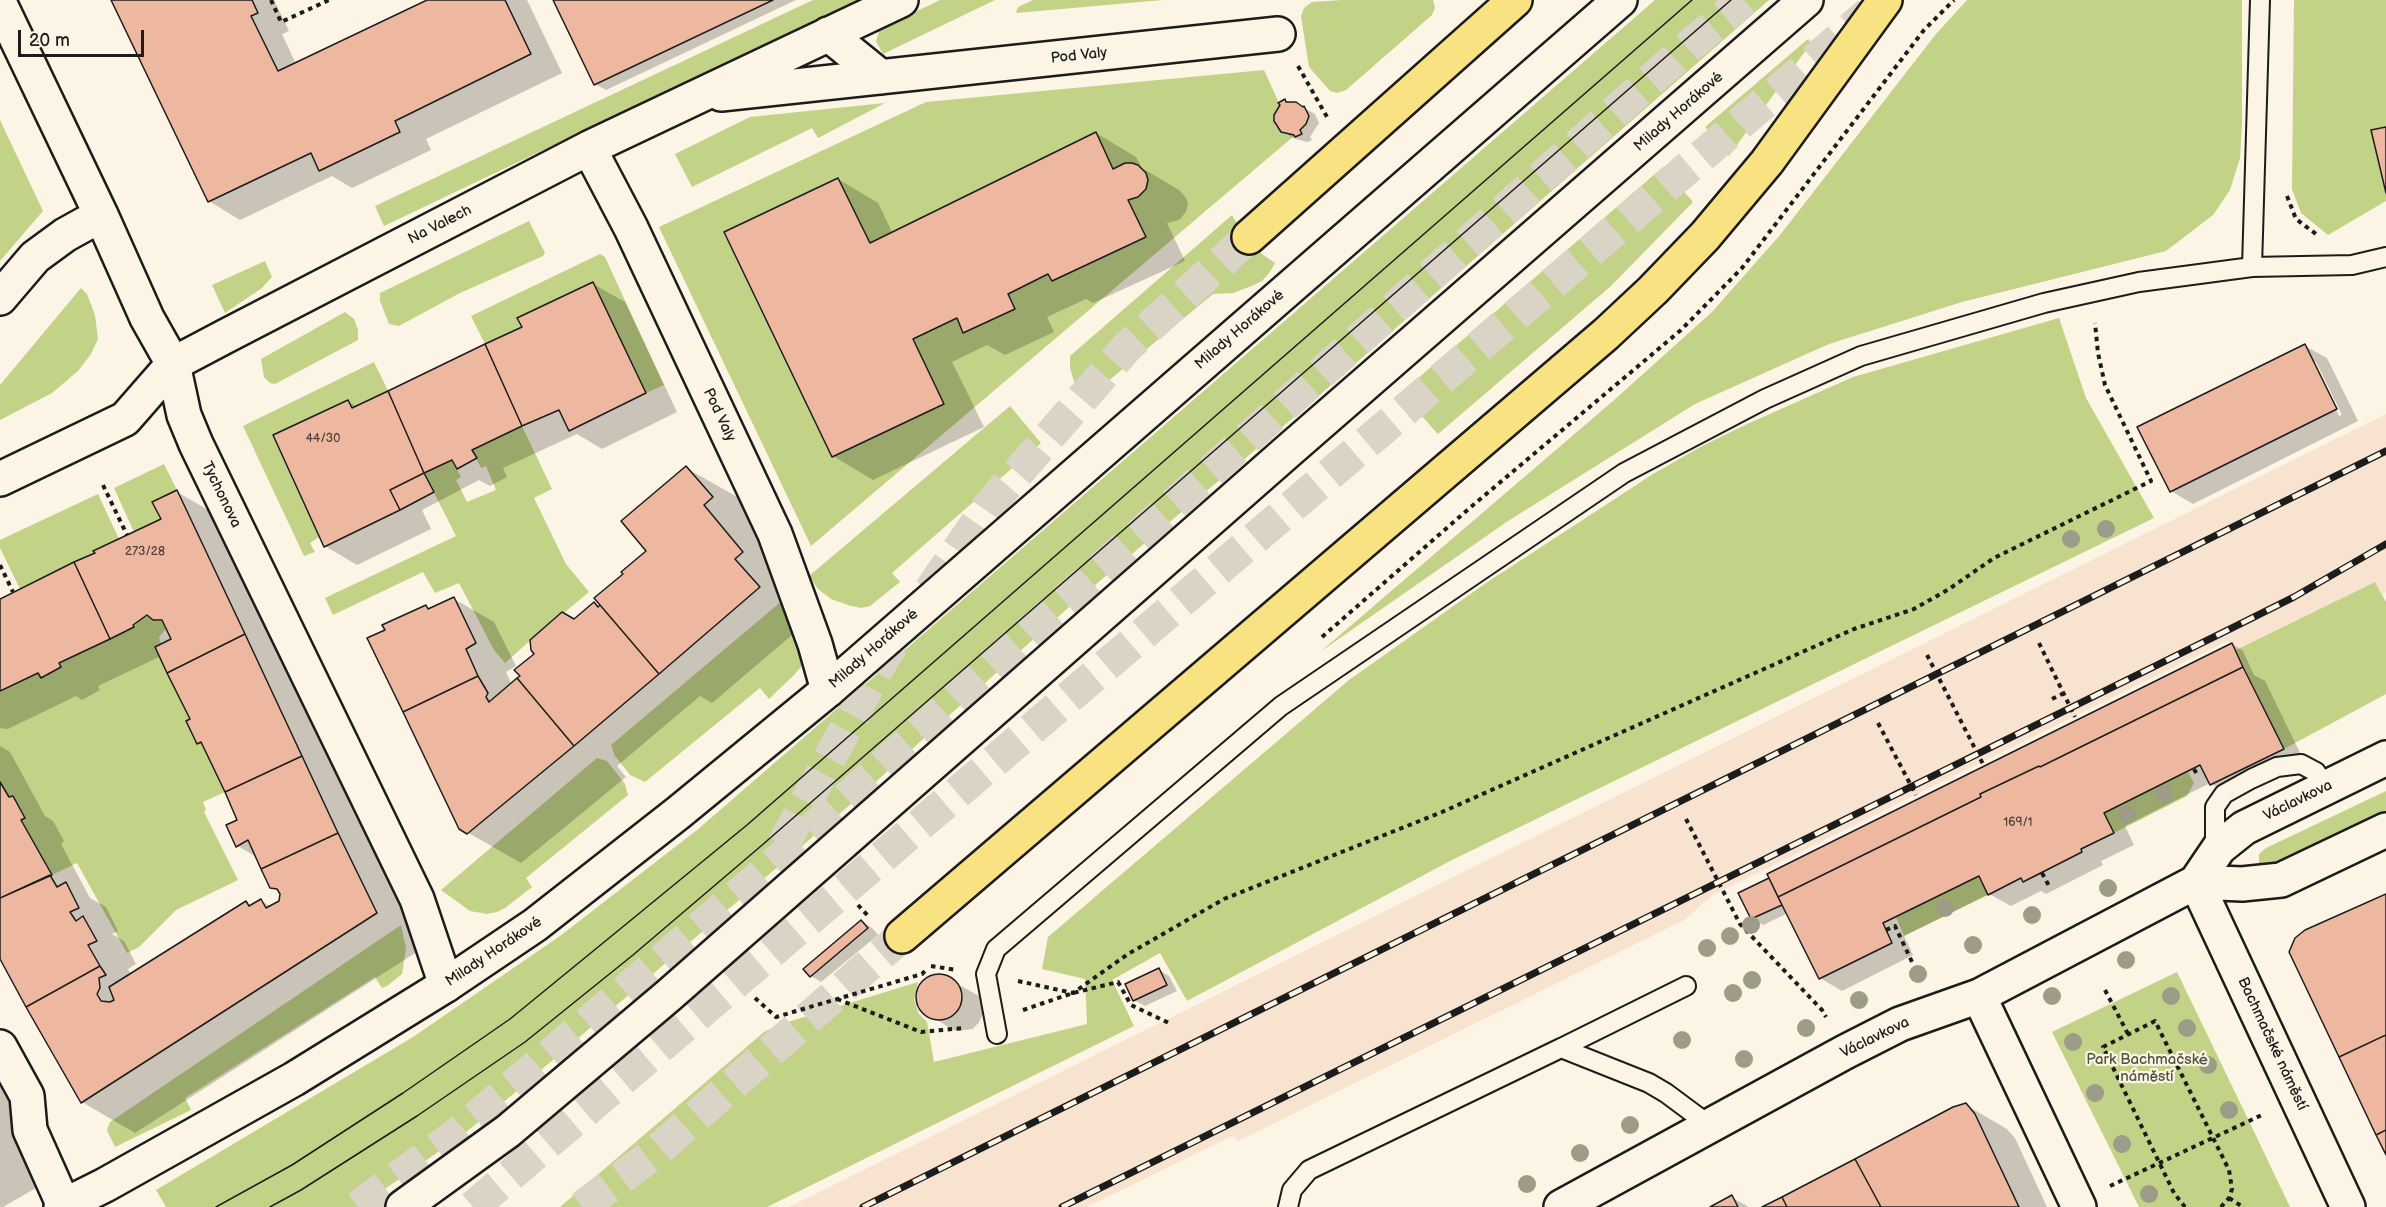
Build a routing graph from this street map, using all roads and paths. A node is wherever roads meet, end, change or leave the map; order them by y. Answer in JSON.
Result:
{"nodes":[{"id":1,"x":271,"y":0,"type":"edge"},
{"id":2,"x":329,"y":0,"type":"edge"},
{"id":3,"x":901,"y":0,"type":"edge"},
{"id":4,"x":1515,"y":0,"type":"edge"},
{"id":5,"x":1620,"y":0,"type":"edge"},
{"id":6,"x":1806,"y":0,"type":"edge"},
{"id":7,"x":1885,"y":0,"type":"edge"},
{"id":8,"x":2260,"y":0,"type":"edge"},
{"id":9,"x":0,"y":4,"type":"edge"},
{"id":10,"x":828,"y":34,"type":"junction"},
{"id":11,"x":1278,"y":34,"type":"dead end"},
{"id":12,"x":880,"y":77,"type":"junction"},
{"id":13,"x":698,"y":96,"type":"junction"},
{"id":14,"x":589,"y":148,"type":"junction"},
{"id":15,"x":2288,"y":185,"type":"dead end"},
{"id":16,"x":101,"y":215,"type":"junction"},
{"id":17,"x":2318,"y":235,"type":"dead end"},
{"id":18,"x":1249,"y":237,"type":"tunnel mouth"},
{"id":19,"x":2386,"y":257,"type":"edge"},
{"id":20,"x":2252,"y":267,"type":"junction"},
{"id":21,"x":2093,"y":292,"type":"junction"},
{"id":22,"x":0,"y":298,"type":"edge"},
{"id":23,"x":173,"y":364,"type":"junction"},
{"id":24,"x":0,"y":479,"type":"edge"},
{"id":25,"x":103,"y":486,"type":"dead end"},
{"id":26,"x":127,"y":535,"type":"dead end"},
{"id":27,"x":0,"y":565,"type":"edge"},
{"id":28,"x":13,"y":592,"type":"dead end"},
{"id":29,"x":2039,"y":643,"type":"dead end"},
{"id":30,"x":1928,"y":655,"type":"dead end"},
{"id":31,"x":828,"y":690,"type":"junction"},
{"id":32,"x":2064,"y":693,"type":"junction"},
{"id":33,"x":2052,"y":699,"type":"dead end"},
{"id":34,"x":2075,"y":717,"type":"dead end"},
{"id":35,"x":1878,"y":723,"type":"dead end"},
{"id":36,"x":2386,"y":758,"type":"edge"},
{"id":37,"x":1984,"y":766,"type":"dead end"},
{"id":38,"x":1916,"y":795,"type":"dead end"},
{"id":39,"x":1686,"y":819,"type":"dead end"},
{"id":40,"x":2386,"y":830,"type":"edge"},
{"id":41,"x":2042,"y":873,"type":"dead end"},
{"id":42,"x":2196,"y":882,"type":"junction"},
{"id":43,"x":2049,"y":886,"type":"dead end"},
{"id":44,"x":1886,"y":930,"type":"dead end"},
{"id":45,"x":902,"y":936,"type":"tunnel mouth"},
{"id":46,"x":1913,"y":964,"type":"dead end"},
{"id":47,"x":922,"y":974,"type":"dead end"},
{"id":48,"x":446,"y":985,"type":"junction"},
{"id":49,"x":1686,"y":986,"type":"dead end"},
{"id":50,"x":2105,"y":990,"type":"dead end"},
{"id":51,"x":1073,"y":993,"type":"junction"},
{"id":52,"x":1980,"y":996,"type":"junction"},
{"id":53,"x":755,"y":998,"type":"dead end"},
{"id":54,"x":836,"y":998,"type":"junction"},
{"id":55,"x":1171,"y":1024,"type":"dead end"},
{"id":56,"x":996,"y":1027,"type":"junction"},
{"id":57,"x":2128,"y":1034,"type":"junction"},
{"id":58,"x":0,"y":1047,"type":"edge"},
{"id":59,"x":1561,"y":1048,"type":"junction"},
{"id":60,"x":1845,"y":1052,"type":"junction"},
{"id":61,"x":2297,"y":1099,"type":"junction"},
{"id":62,"x":1709,"y":1125,"type":"junction"},
{"id":63,"x":2214,"y":1138,"type":"junction"},
{"id":64,"x":2160,"y":1163,"type":"junction"},
{"id":65,"x":2229,"y":1198,"type":"junction"},
{"id":66,"x":2078,"y":1204,"type":"edge"},
{"id":67,"x":62,"y":1206,"type":"edge"},
{"id":68,"x":403,"y":1207,"type":"edge"},
{"id":69,"x":1288,"y":1207,"type":"edge"},
{"id":70,"x":1561,"y":1207,"type":"edge"},
{"id":71,"x":2185,"y":1207,"type":"edge"},
{"id":72,"x":2220,"y":1207,"type":"edge"},
{"id":73,"x":2243,"y":1207,"type":"edge"},
{"id":74,"x":2348,"y":1207,"type":"edge"}],
"edges":[{"from":1,"to":2,"type":"path"},
{"from":3,"to":10,"type":"street","name":"Na Valech"},
{"from":4,"to":18,"type":"highway"},
{"from":5,"to":31,"type":"street","name":"Milady Horákové"},
{"from":6,"to":68,"type":"street","name":"Milady Horákové"},
{"from":7,"to":45,"type":"highway"},
{"from":8,"to":20,"type":"lane"},
{"from":9,"to":16,"type":"street","name":"Tychonova"},
{"from":10,"to":12,"type":"street"},
{"from":10,"to":13,"type":"street","name":"Na Valech"},
{"from":11,"to":12,"type":"street","name":"Pod Valy"},
{"from":12,"to":13,"type":"street","name":"Pod Valy"},
{"from":13,"to":14,"type":"street","name":"Na Valech"},
{"from":14,"to":23,"type":"street","name":"Na Valech"},
{"from":14,"to":31,"type":"street","name":"Pod Valy"},
{"from":15,"to":17,"type":"path"},
{"from":16,"to":22,"type":"street"},
{"from":16,"to":23,"type":"street","name":"Tychonova"},
{"from":19,"to":20,"type":"lane"},
{"from":20,"to":21,"type":"lane"},
{"from":21,"to":51,"type":"path"},
{"from":21,"to":56,"type":"lane"},
{"from":23,"to":24,"type":"street","name":"Na Valech"},
{"from":23,"to":48,"type":"street","name":"Tychonova"},
{"from":25,"to":26,"type":"path"},
{"from":27,"to":28,"type":"path"},
{"from":29,"to":32,"type":"path"},
{"from":30,"to":37,"type":"path"},
{"from":31,"to":48,"type":"street","name":"Milady Horákové"},
{"from":32,"to":33,"type":"path"},
{"from":32,"to":34,"type":"path"},
{"from":35,"to":38,"type":"path"},
{"from":36,"to":42,"type":"street","name":"Václavkova"},
{"from":39,"to":60,"type":"path"},
{"from":40,"to":42,"type":"street"},
{"from":41,"to":43,"type":"path"},
{"from":42,"to":52,"type":"street","name":"Václavkova"},
{"from":42,"to":61,"type":"street","name":"Bachmačské náměstí"},
{"from":44,"to":46,"type":"path"},
{"from":47,"to":54,"type":"path"},
{"from":48,"to":67,"type":"street","name":"Milady Horákové"},
{"from":49,"to":59,"type":"lane"},
{"from":50,"to":57,"type":"path"},
{"from":51,"to":55,"type":"path"},
{"from":51,"to":56,"type":"path"},
{"from":52,"to":60,"type":"street","name":"Václavkova"},
{"from":52,"to":66,"type":"street"},
{"from":53,"to":54,"type":"path"},
{"from":54,"to":56,"type":"path"},
{"from":57,"to":63,"type":"path"},
{"from":57,"to":64,"type":"path"},
{"from":58,"to":67,"type":"street"},
{"from":59,"to":62,"type":"lane"},
{"from":59,"to":69,"type":"lane"},
{"from":60,"to":62,"type":"street","name":"Václavkova"},
{"from":61,"to":63,"type":"path"},
{"from":61,"to":74,"type":"street","name":"Bachmačské náměstí"},
{"from":62,"to":70,"type":"street","name":"Václavkova"},
{"from":63,"to":64,"type":"path"},
{"from":63,"to":65,"type":"path"},
{"from":64,"to":66,"type":"path"},
{"from":64,"to":71,"type":"path"},
{"from":65,"to":72,"type":"path"},
{"from":65,"to":73,"type":"path"}]}
